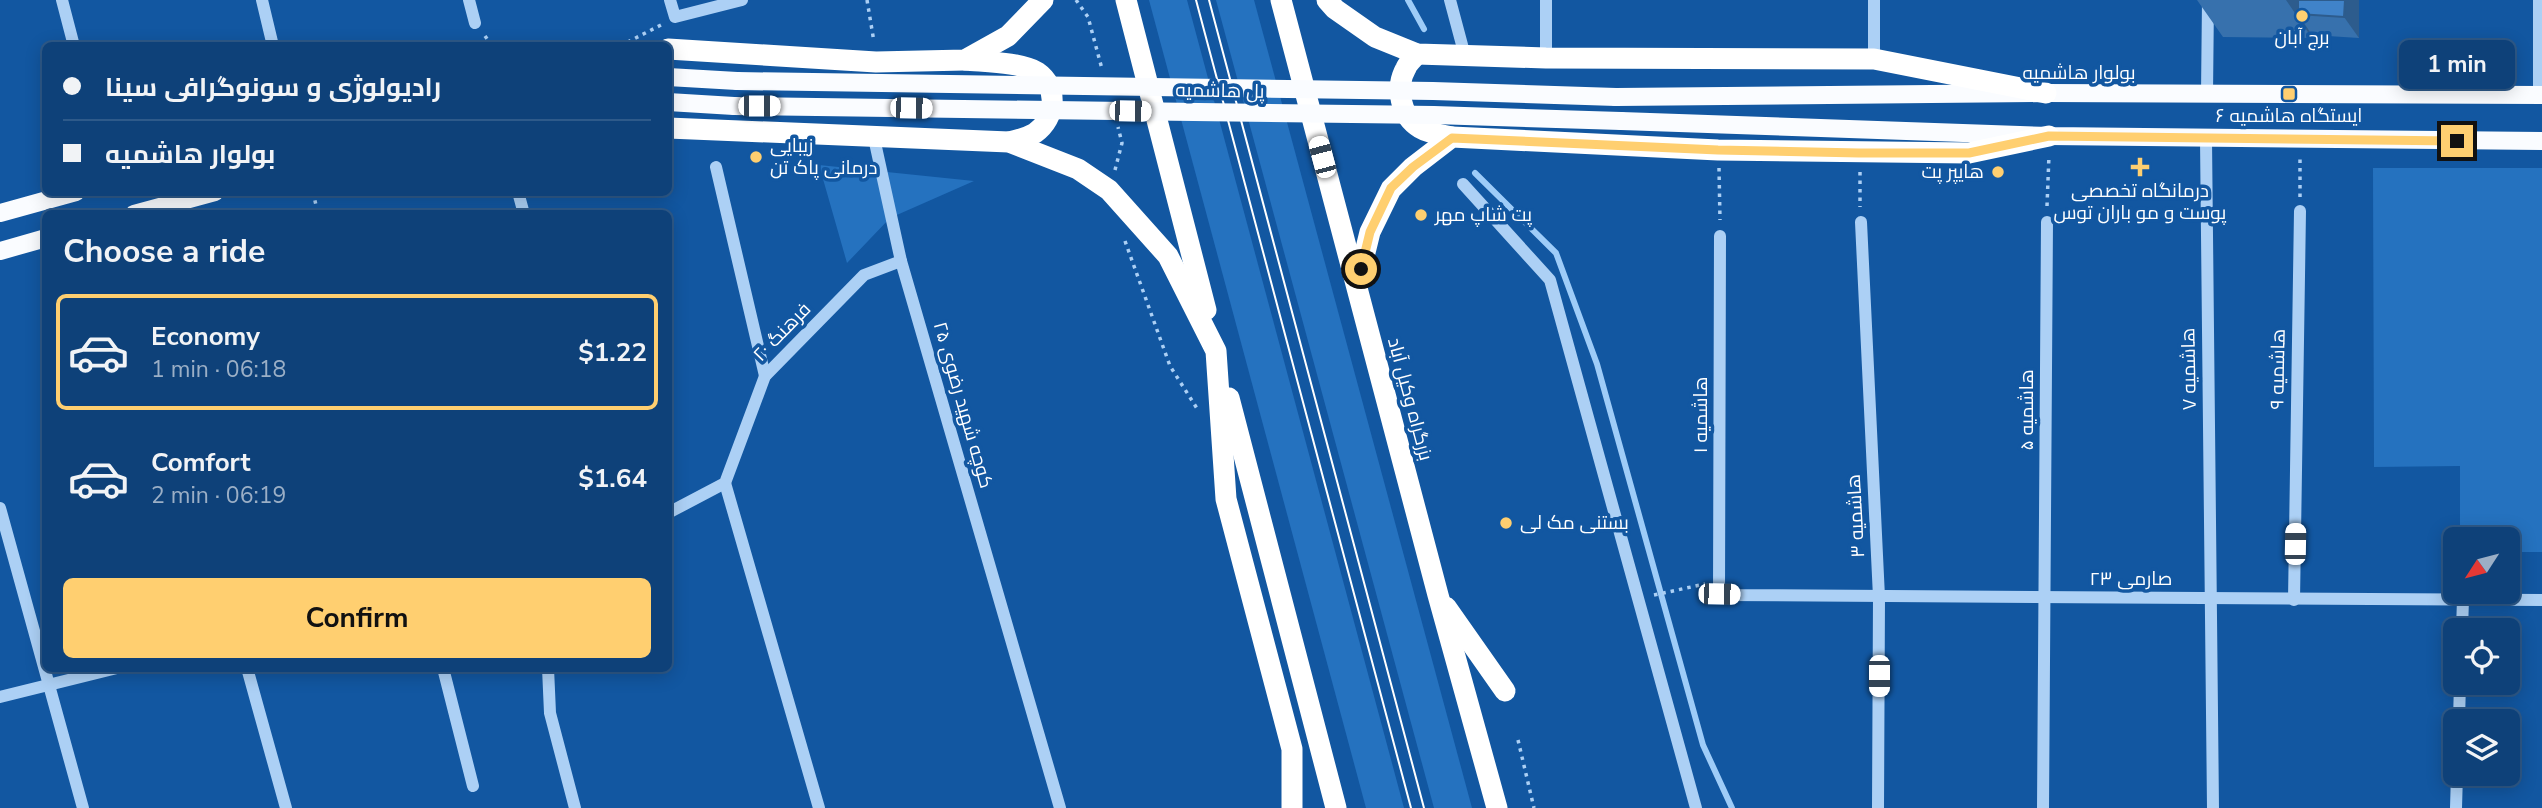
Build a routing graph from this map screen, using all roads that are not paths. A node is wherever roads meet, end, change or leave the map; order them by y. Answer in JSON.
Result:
{"nodes":[{"id":1,"x":62,"y":0,"type":"edge"},
{"id":2,"x":262,"y":0,"type":"edge"},
{"id":3,"x":469,"y":0,"type":"edge"},
{"id":4,"x":670,"y":0,"type":"edge"},
{"id":5,"x":743,"y":0,"type":"edge"},
{"id":6,"x":1043,"y":0,"type":"edge"},
{"id":7,"x":1126,"y":0,"type":"edge"},
{"id":8,"x":1281,"y":0,"type":"edge"},
{"id":9,"x":1326,"y":0,"type":"edge"},
{"id":10,"x":1450,"y":0,"type":"edge"},
{"id":11,"x":1546,"y":0,"type":"edge"},
{"id":12,"x":1874,"y":0,"type":"edge"},
{"id":13,"x":2208,"y":0,"type":"edge"},
{"id":14,"x":2539,"y":0,"type":"edge"},
{"id":15,"x":475,"y":23,"type":"dead end"},
{"id":16,"x":73,"y":42,"type":"edge"},
{"id":17,"x":272,"y":42,"type":"edge"},
{"id":18,"x":672,"y":49,"type":"edge"},
{"id":19,"x":1417,"y":54,"type":"junction"},
{"id":20,"x":1465,"y":56,"type":"junction"},
{"id":21,"x":1546,"y":58,"type":"junction"},
{"id":22,"x":1874,"y":59,"type":"junction"},
{"id":23,"x":965,"y":60,"type":"junction"},
{"id":24,"x":672,"y":77,"type":"edge"},
{"id":25,"x":2046,"y":93,"type":"junction"},
{"id":26,"x":2207,"y":94,"type":"junction"},
{"id":27,"x":2541,"y":96,"type":"edge"},
{"id":28,"x":1616,"y":97,"type":"joint"},
{"id":29,"x":672,"y":102,"type":"edge"},
{"id":30,"x":672,"y":128,"type":"edge"},
{"id":31,"x":2049,"y":136,"type":"junction"},
{"id":32,"x":874,"y":138,"type":"junction"},
{"id":33,"x":1452,"y":138,"type":"junction"},
{"id":34,"x":2206,"y":139,"type":"junction"},
{"id":35,"x":2542,"y":141,"type":"edge"},
{"id":36,"x":1009,"y":142,"type":"junction"},
{"id":37,"x":716,"y":167,"type":"dead end"},
{"id":38,"x":1463,"y":184,"type":"dead end"},
{"id":39,"x":62,"y":196,"type":"edge"},
{"id":40,"x":200,"y":196,"type":"edge"},
{"id":41,"x":149,"y":210,"type":"edge"},
{"id":42,"x":2300,"y":211,"type":"road end"},
{"id":43,"x":0,"y":213,"type":"edge"},
{"id":44,"x":1861,"y":222,"type":"road end"},
{"id":45,"x":2047,"y":222,"type":"road end"},
{"id":46,"x":1720,"y":236,"type":"road end"},
{"id":47,"x":42,"y":239,"type":"edge"},
{"id":48,"x":0,"y":251,"type":"edge"},
{"id":49,"x":901,"y":261,"type":"junction"},
{"id":50,"x":1357,"y":287,"type":"junction"},
{"id":51,"x":1216,"y":351,"type":"junction"},
{"id":52,"x":765,"y":376,"type":"junction"},
{"id":53,"x":725,"y":483,"type":"junction"},
{"id":54,"x":0,"y":508,"type":"edge"},
{"id":55,"x":672,"y":511,"type":"edge"},
{"id":56,"x":1719,"y":594,"type":"joint"},
{"id":57,"x":1438,"y":595,"type":"junction"},
{"id":58,"x":1879,"y":597,"type":"junction"},
{"id":59,"x":2045,"y":598,"type":"junction"},
{"id":60,"x":2443,"y":598,"type":"edge"},
{"id":61,"x":2210,"y":599,"type":"junction"},
{"id":62,"x":2520,"y":599,"type":"edge"},
{"id":63,"x":2294,"y":600,"type":"junction"},
{"id":64,"x":2542,"y":600,"type":"edge"},
{"id":65,"x":42,"y":658,"type":"edge"},
{"id":66,"x":46,"y":672,"type":"edge"},
{"id":67,"x":102,"y":672,"type":"edge"},
{"id":68,"x":248,"y":672,"type":"edge"},
{"id":69,"x":444,"y":672,"type":"edge"},
{"id":70,"x":548,"y":672,"type":"edge"},
{"id":71,"x":50,"y":686,"type":"junction"},
{"id":72,"x":1505,"y":691,"type":"dead end"},
{"id":73,"x":0,"y":697,"type":"edge"},
{"id":74,"x":473,"y":786,"type":"dead end"},
{"id":75,"x":2457,"y":786,"type":"edge"},
{"id":76,"x":83,"y":808,"type":"edge"},
{"id":77,"x":286,"y":808,"type":"edge"},
{"id":78,"x":575,"y":808,"type":"edge"},
{"id":79,"x":819,"y":808,"type":"edge"},
{"id":80,"x":1060,"y":808,"type":"edge"},
{"id":81,"x":1292,"y":808,"type":"edge"},
{"id":82,"x":1336,"y":808,"type":"edge"},
{"id":83,"x":1497,"y":808,"type":"edge"},
{"id":84,"x":1696,"y":808,"type":"edge"},
{"id":85,"x":1878,"y":808,"type":"edge"},
{"id":86,"x":2043,"y":808,"type":"edge"},
{"id":87,"x":2213,"y":808,"type":"edge"},
{"id":88,"x":2456,"y":808,"type":"edge"}],
"edges":[{"from":1,"to":16,"type":"street"},
{"from":2,"to":17,"type":"street"},
{"from":3,"to":15,"type":"street"},
{"from":4,"to":5,"type":"street"},
{"from":6,"to":23,"type":"highway"},
{"from":7,"to":51,"type":"highway"},
{"from":8,"to":50,"type":"highway","name":"بزرگراه وکیل آباد"},
{"from":9,"to":19,"type":"highway"},
{"from":10,"to":20,"type":"street"},
{"from":11,"to":21,"type":"street"},
{"from":12,"to":22,"type":"street"},
{"from":13,"to":26,"type":"street"},
{"from":14,"to":27,"type":"street"},
{"from":18,"to":23,"type":"highway"},
{"from":19,"to":20,"type":"highway"},
{"from":19,"to":33,"type":"highway"},
{"from":20,"to":21,"type":"highway"},
{"from":21,"to":22,"type":"highway"},
{"from":22,"to":25,"type":"highway"},
{"from":23,"to":36,"type":"highway"},
{"from":24,"to":28,"type":"main road","name":"پل هاشمیه","bridge":true},
{"from":25,"to":26,"type":"main road","name":"بولوار هاشمیه"},
{"from":25,"to":28,"type":"main road","name":"بولوار هاشمیه"},
{"from":26,"to":27,"type":"main road","name":"بولوار هاشمیه"},
{"from":29,"to":31,"type":"main road","name":"پل هاشمیه","bridge":true},
{"from":30,"to":32,"type":"highway"},
{"from":31,"to":33,"type":"highway"},
{"from":31,"to":34,"type":"main road"},
{"from":32,"to":36,"type":"highway"},
{"from":32,"to":49,"type":"street","name":"کوچه شهید رضوی ۲۵"},
{"from":33,"to":50,"type":"highway"},
{"from":34,"to":35,"type":"main road"},
{"from":34,"to":61,"type":"street","name":"هاشمیه ۷"},
{"from":36,"to":51,"type":"highway"},
{"from":37,"to":52,"type":"street"},
{"from":38,"to":84,"type":"street"},
{"from":39,"to":43,"type":"main road"},
{"from":40,"to":41,"type":"main road"},
{"from":42,"to":63,"type":"street","name":"هاشمیه ۹"},
{"from":44,"to":58,"type":"street","name":"هاشمیه ۳"},
{"from":45,"to":59,"type":"street","name":"هاشمیه ۵"},
{"from":46,"to":56,"type":"street","name":"هاشمیه ۱"},
{"from":47,"to":48,"type":"main road"},
{"from":49,"to":52,"type":"street","name":"فرهنگ ۲۰"},
{"from":49,"to":80,"type":"street","name":"کوچه شهید رضوی ۲۵"},
{"from":50,"to":57,"type":"highway","name":"بزرگراه وکیل آباد"},
{"from":51,"to":81,"type":"highway"},
{"from":51,"to":82,"type":"highway"},
{"from":52,"to":53,"type":"street","name":"فرهنگ ۲۰"},
{"from":53,"to":55,"type":"street"},
{"from":53,"to":79,"type":"street"},
{"from":54,"to":65,"type":"street"},
{"from":56,"to":58,"type":"street","name":"صارمی ۲۳"},
{"from":57,"to":72,"type":"highway"},
{"from":57,"to":83,"type":"highway","name":"بزرگراه وکیل آباد"},
{"from":58,"to":59,"type":"street","name":"صارمی ۲۳"},
{"from":58,"to":85,"type":"street","name":"هاشمیه ۳"},
{"from":59,"to":61,"type":"street","name":"صارمی ۲۳"},
{"from":59,"to":86,"type":"street","name":"هاشمیه ۵"},
{"from":60,"to":63,"type":"street","name":"صارمی ۲۳"},
{"from":61,"to":63,"type":"street","name":"صارمی ۲۳"},
{"from":61,"to":87,"type":"street","name":"هاشمیه ۷"},
{"from":62,"to":64,"type":"street","name":"صارمی ۲۳"},
{"from":66,"to":71,"type":"street"},
{"from":67,"to":71,"type":"street"},
{"from":68,"to":77,"type":"street"},
{"from":69,"to":74,"type":"street"},
{"from":70,"to":78,"type":"street"},
{"from":71,"to":73,"type":"street"},
{"from":71,"to":76,"type":"street"},
{"from":75,"to":88,"type":"street"}]}
